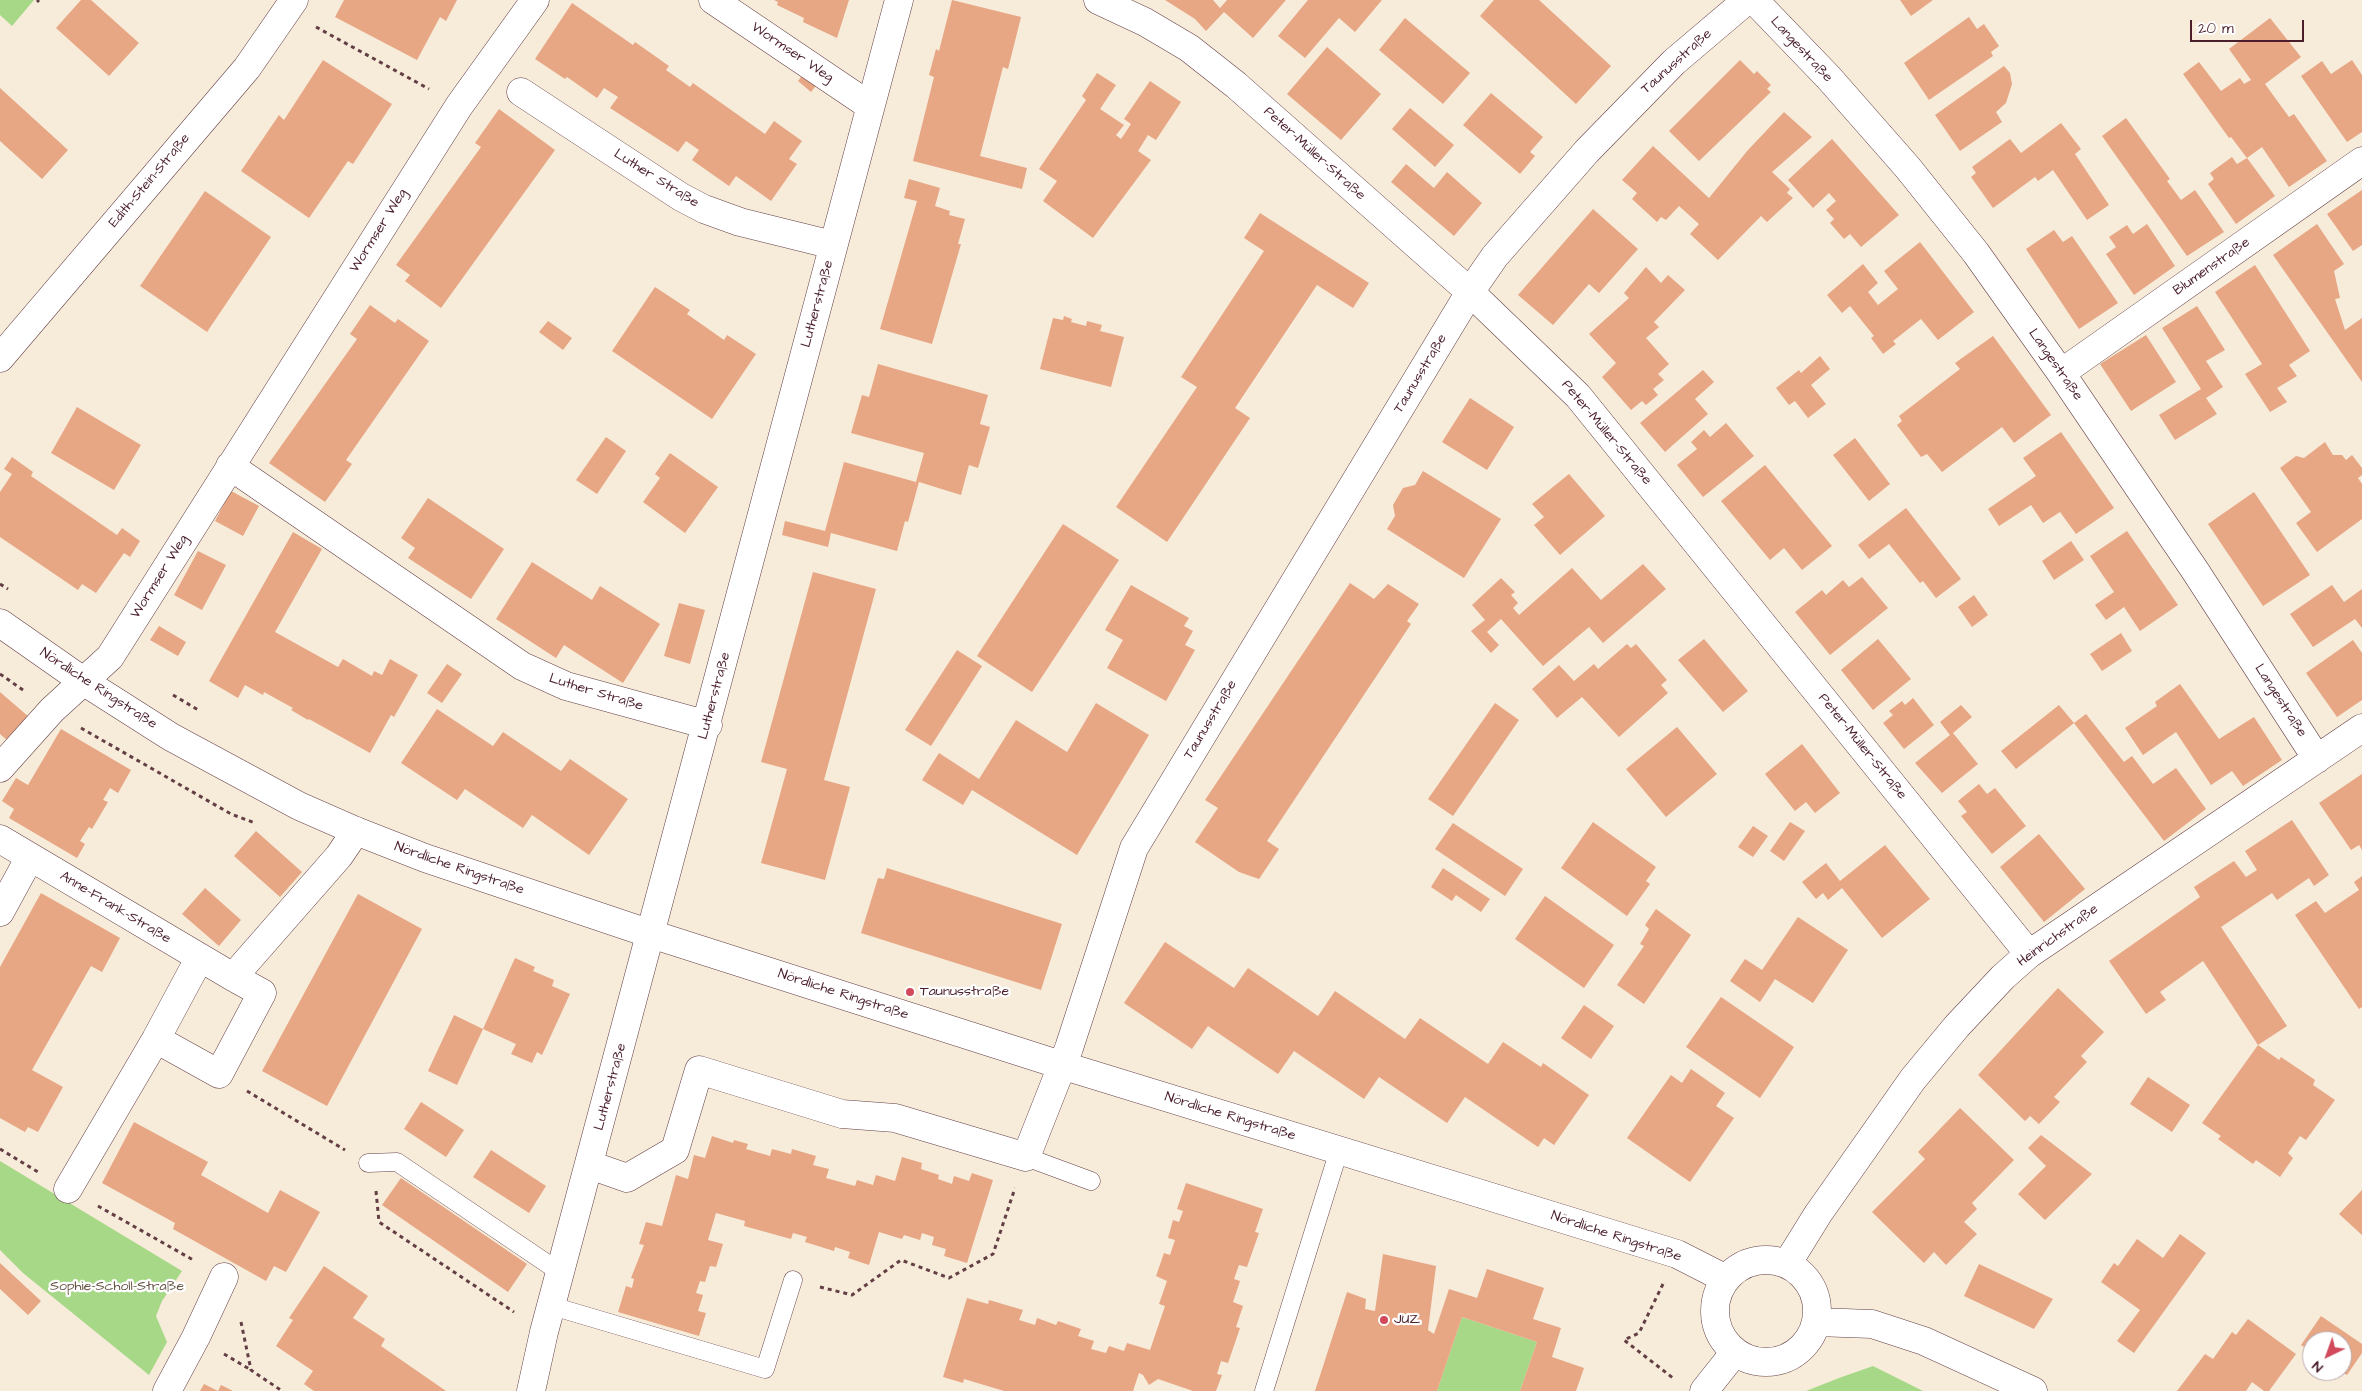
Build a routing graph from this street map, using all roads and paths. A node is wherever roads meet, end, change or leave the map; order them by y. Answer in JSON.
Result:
{"nodes":[{"id":1,"x":535,"y":0,"type":"edge"},
{"id":2,"x":714,"y":0,"type":"edge"},
{"id":3,"x":899,"y":0,"type":"edge"},
{"id":4,"x":1098,"y":0,"type":"edge"},
{"id":5,"x":1747,"y":0,"type":"edge"},
{"id":6,"x":1754,"y":0,"type":"edge"},
{"id":7,"x":291,"y":6,"type":"edge"},
{"id":8,"x":521,"y":92,"type":"dead end"},
{"id":9,"x":458,"y":106,"type":"junction"},
{"id":10,"x":870,"y":106,"type":"junction"},
{"id":11,"x":2362,"y":161,"type":"edge"},
{"id":12,"x":833,"y":245,"type":"junction"},
{"id":13,"x":1470,"y":292,"type":"junction"},
{"id":14,"x":0,"y":358,"type":"edge"},
{"id":15,"x":2061,"y":373,"type":"junction"},
{"id":16,"x":230,"y":466,"type":"junction"},
{"id":17,"x":0,"y":584,"type":"edge"},
{"id":18,"x":16,"y":594,"type":"dead end"},
{"id":19,"x":0,"y":623,"type":"edge"},
{"id":20,"x":84,"y":681,"type":"junction"},
{"id":21,"x":169,"y":693,"type":"dead end"},
{"id":22,"x":203,"y":713,"type":"dead end"},
{"id":23,"x":708,"y":725,"type":"junction"},
{"id":24,"x":2362,"y":728,"type":"edge"},
{"id":25,"x":2317,"y":758,"type":"junction"},
{"id":26,"x":0,"y":768,"type":"edge"},
{"id":27,"x":356,"y":832,"type":"junction"},
{"id":28,"x":0,"y":839,"type":"edge"},
{"id":29,"x":30,"y":857,"type":"junction"},
{"id":30,"x":0,"y":912,"type":"edge"},
{"id":31,"x":652,"y":934,"type":"junction"},
{"id":32,"x":2029,"y":954,"type":"junction"},
{"id":33,"x":199,"y":959,"type":"junction"},
{"id":34,"x":233,"y":978,"type":"junction"},
{"id":35,"x":156,"y":1038,"type":"junction"},
{"id":36,"x":1061,"y":1065,"type":"junction"},
{"id":37,"x":219,"y":1074,"type":"junction"},
{"id":38,"x":0,"y":1149,"type":"edge"},
{"id":39,"x":1339,"y":1150,"type":"junction"},
{"id":40,"x":1026,"y":1157,"type":"junction"},
{"id":41,"x":368,"y":1163,"type":"junction"},
{"id":42,"x":590,"y":1165,"type":"junction"},
{"id":43,"x":1091,"y":1181,"type":"dead end"},
{"id":44,"x":68,"y":1189,"type":"junction"},
{"id":45,"x":1677,"y":1254,"type":"junction"},
{"id":46,"x":1787,"y":1264,"type":"junction"},
{"id":47,"x":561,"y":1273,"type":"junction"},
{"id":48,"x":224,"y":1277,"type":"junction"},
{"id":49,"x":1726,"y":1279,"type":"junction"},
{"id":50,"x":793,"y":1280,"type":"joint"},
{"id":51,"x":552,"y":1306,"type":"junction"},
{"id":52,"x":1816,"y":1322,"type":"junction"},
{"id":53,"x":544,"y":1332,"type":"junction"},
{"id":54,"x":1735,"y":1352,"type":"junction"},
{"id":55,"x":1675,"y":1380,"type":"dead end"},
{"id":56,"x":167,"y":1391,"type":"edge"},
{"id":57,"x":282,"y":1391,"type":"edge"},
{"id":58,"x":532,"y":1391,"type":"edge"},
{"id":59,"x":1264,"y":1391,"type":"edge"},
{"id":60,"x":1704,"y":1391,"type":"edge"},
{"id":61,"x":2033,"y":1391,"type":"edge"}],
"edges":[{"from":1,"to":9,"type":"street","name":"Wormser Weg"},
{"from":2,"to":10,"type":"street","name":"Wormser Weg"},
{"from":3,"to":10,"type":"street","name":"Lutherstraße"},
{"from":4,"to":13,"type":"street","name":"Peter-Müller-Straße"},
{"from":5,"to":13,"type":"street","name":"Taunusstraße"},
{"from":6,"to":15,"type":"street","name":"Langestraße"},
{"from":7,"to":9,"type":"path"},
{"from":7,"to":14,"type":"street","name":"Edith-Stein-Straße"},
{"from":8,"to":12,"type":"street","name":"Luther Straße"},
{"from":9,"to":16,"type":"street","name":"Wormser Weg"},
{"from":10,"to":12,"type":"street","name":"Lutherstraße"},
{"from":11,"to":15,"type":"street","name":"Blumenstraße"},
{"from":12,"to":23,"type":"street","name":"Lutherstraße"},
{"from":13,"to":32,"type":"street","name":"Peter-Müller-Straße"},
{"from":13,"to":36,"type":"street","name":"Taunusstraße"},
{"from":15,"to":25,"type":"street","name":"Langestraße"},
{"from":16,"to":20,"type":"street","name":"Wormser Weg"},
{"from":16,"to":23,"type":"street","name":"Luther Straße"},
{"from":17,"to":18,"type":"path"},
{"from":19,"to":20,"type":"street","name":"Nördliche Ringstraße"},
{"from":20,"to":26,"type":"street"},
{"from":20,"to":27,"type":"street","name":"Nördliche Ringstraße"},
{"from":21,"to":22,"type":"path"},
{"from":23,"to":31,"type":"street","name":"Lutherstraße"},
{"from":24,"to":25,"type":"street","name":"Heinrichstraße"},
{"from":25,"to":32,"type":"street","name":"Heinrichstraße"},
{"from":27,"to":31,"type":"street","name":"Nördliche Ringstraße"},
{"from":27,"to":34,"type":"street"},
{"from":28,"to":29,"type":"street","name":"Anne-Frank-Straße"},
{"from":29,"to":30,"type":"street"},
{"from":29,"to":33,"type":"street","name":"Anne-Frank-Straße"},
{"from":31,"to":36,"type":"street","name":"Nördliche Ringstraße"},
{"from":31,"to":42,"type":"street","name":"Lutherstraße"},
{"from":32,"to":46,"type":"street","name":"Heinrichstraße"},
{"from":33,"to":34,"type":"street","name":"Anne-Frank-Straße"},
{"from":33,"to":35,"type":"street"},
{"from":34,"to":37,"type":"street","name":"Anne-Frank-Straße"},
{"from":35,"to":37,"type":"street"},
{"from":35,"to":44,"type":"street"},
{"from":36,"to":39,"type":"street","name":"Nördliche Ringstraße"},
{"from":36,"to":40,"type":"street","name":"Taunusstraße"},
{"from":37,"to":41,"type":"path"},
{"from":38,"to":44,"type":"path"},
{"from":39,"to":45,"type":"street","name":"Nördliche Ringstraße"},
{"from":39,"to":59,"type":"lane"},
{"from":40,"to":42,"type":"street"},
{"from":40,"to":43,"type":"lane"},
{"from":40,"to":50,"type":"path"},
{"from":41,"to":47,"type":"lane"},
{"from":41,"to":53,"type":"path"},
{"from":42,"to":47,"type":"street","name":"Lutherstraße"},
{"from":44,"to":48,"type":"path"},
{"from":45,"to":49,"type":"street","name":"Nördliche Ringstraße"},
{"from":45,"to":55,"type":"path"},
{"from":46,"to":49,"type":"street"},
{"from":46,"to":52,"type":"street"},
{"from":47,"to":51,"type":"street","name":"Lutherstraße"},
{"from":48,"to":56,"type":"street"},
{"from":48,"to":57,"type":"path"},
{"from":49,"to":54,"type":"street"},
{"from":50,"to":51,"type":"lane"},
{"from":51,"to":53,"type":"street","name":"Lutherstraße"},
{"from":52,"to":54,"type":"street"},
{"from":52,"to":61,"type":"street"},
{"from":53,"to":58,"type":"street","name":"Lutherstraße"},
{"from":54,"to":60,"type":"street"}]}
